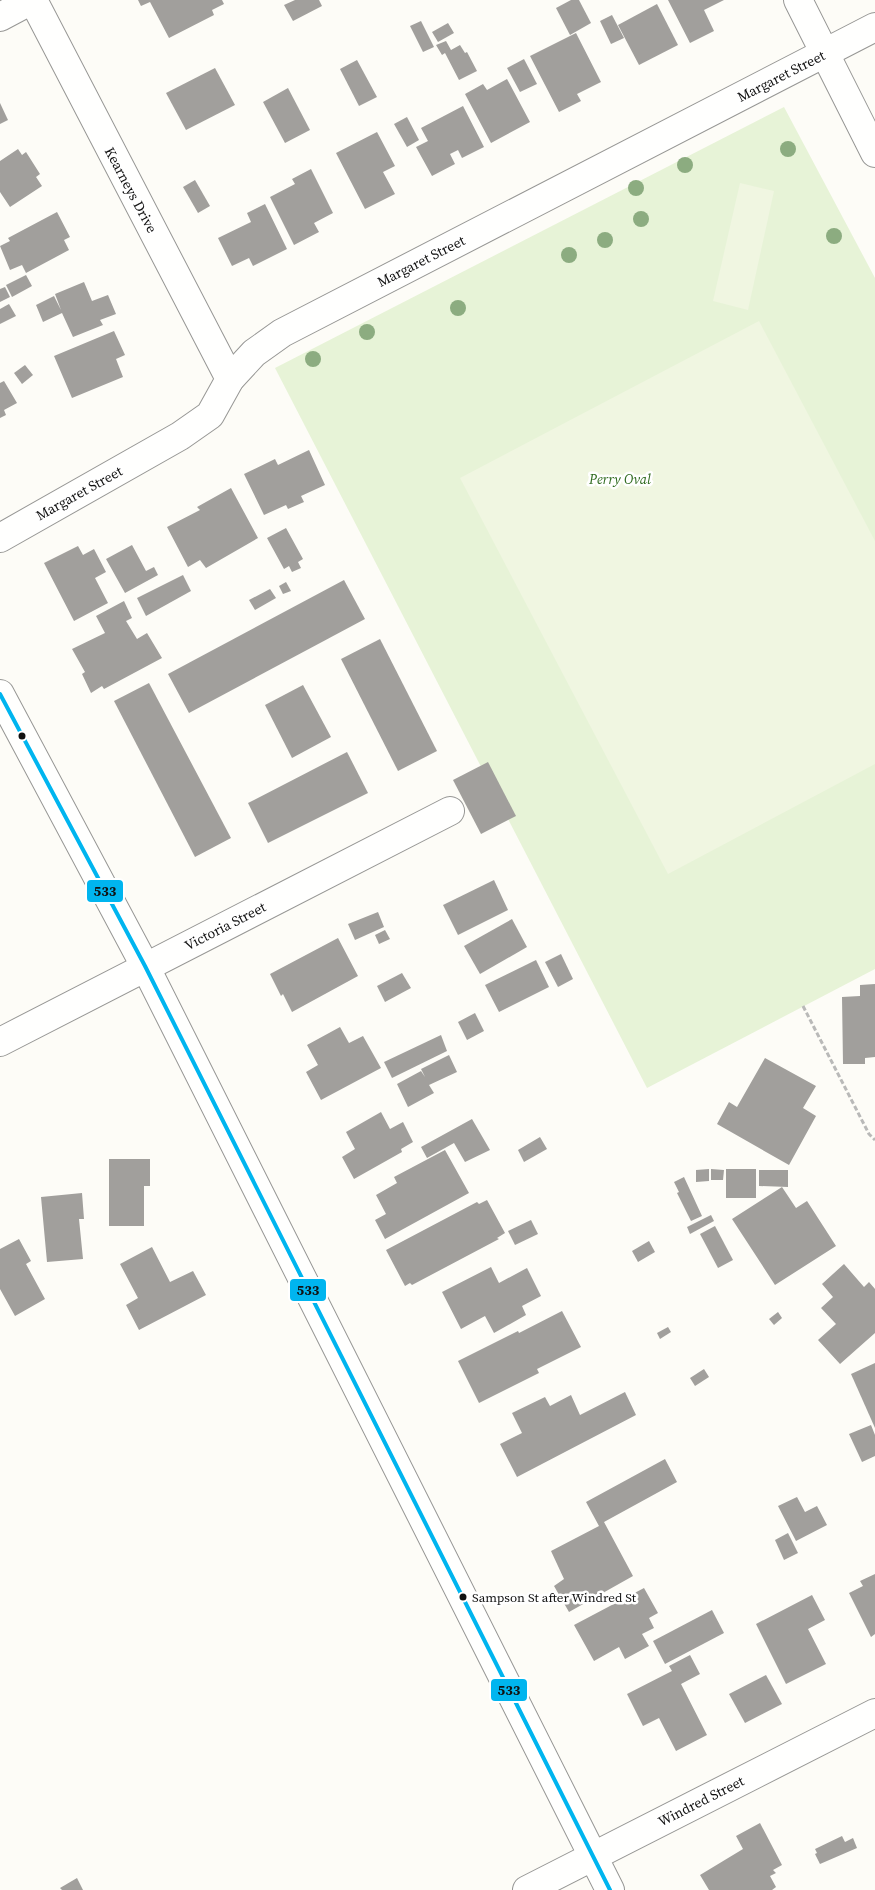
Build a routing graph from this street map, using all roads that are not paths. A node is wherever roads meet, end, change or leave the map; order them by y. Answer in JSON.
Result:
{"nodes":[{"id":1,"x":32,"y":0,"type":"edge"},
{"id":2,"x":798,"y":0,"type":"edge"},
{"id":3,"x":0,"y":17,"type":"edge"},
{"id":4,"x":875,"y":27,"type":"edge"},
{"id":5,"x":825,"y":54,"type":"junction"},
{"id":6,"x":875,"y":153,"type":"edge"},
{"id":7,"x":230,"y":379,"type":"junction"},
{"id":8,"x":0,"y":538,"type":"edge"},
{"id":9,"x":0,"y":694,"type":"edge"},
{"id":10,"x":450,"y":811,"type":"dead end"},
{"id":11,"x":146,"y":966,"type":"junction"},
{"id":12,"x":0,"y":1042,"type":"edge"},
{"id":13,"x":875,"y":1713,"type":"edge"},
{"id":14,"x":593,"y":1856,"type":"junction"},
{"id":15,"x":527,"y":1890,"type":"edge"},
{"id":16,"x":610,"y":1890,"type":"edge"}],
"edges":[{"from":1,"to":3,"type":"street"},
{"from":1,"to":7,"type":"street","name":"Kearneys Drive"},
{"from":2,"to":5,"type":"street"},
{"from":4,"to":5,"type":"street","name":"Margaret Street"},
{"from":5,"to":6,"type":"street"},
{"from":5,"to":7,"type":"street","name":"Margaret Street"},
{"from":7,"to":8,"type":"street","name":"Margaret Street"},
{"from":9,"to":11,"type":"street"},
{"from":10,"to":11,"type":"street","name":"Victoria Street"},
{"from":11,"to":12,"type":"street","name":"Victoria Street"},
{"from":11,"to":14,"type":"street"},
{"from":13,"to":14,"type":"street","name":"Windred Street"},
{"from":14,"to":15,"type":"street","name":"Windred Street"},
{"from":14,"to":16,"type":"street"}]}
